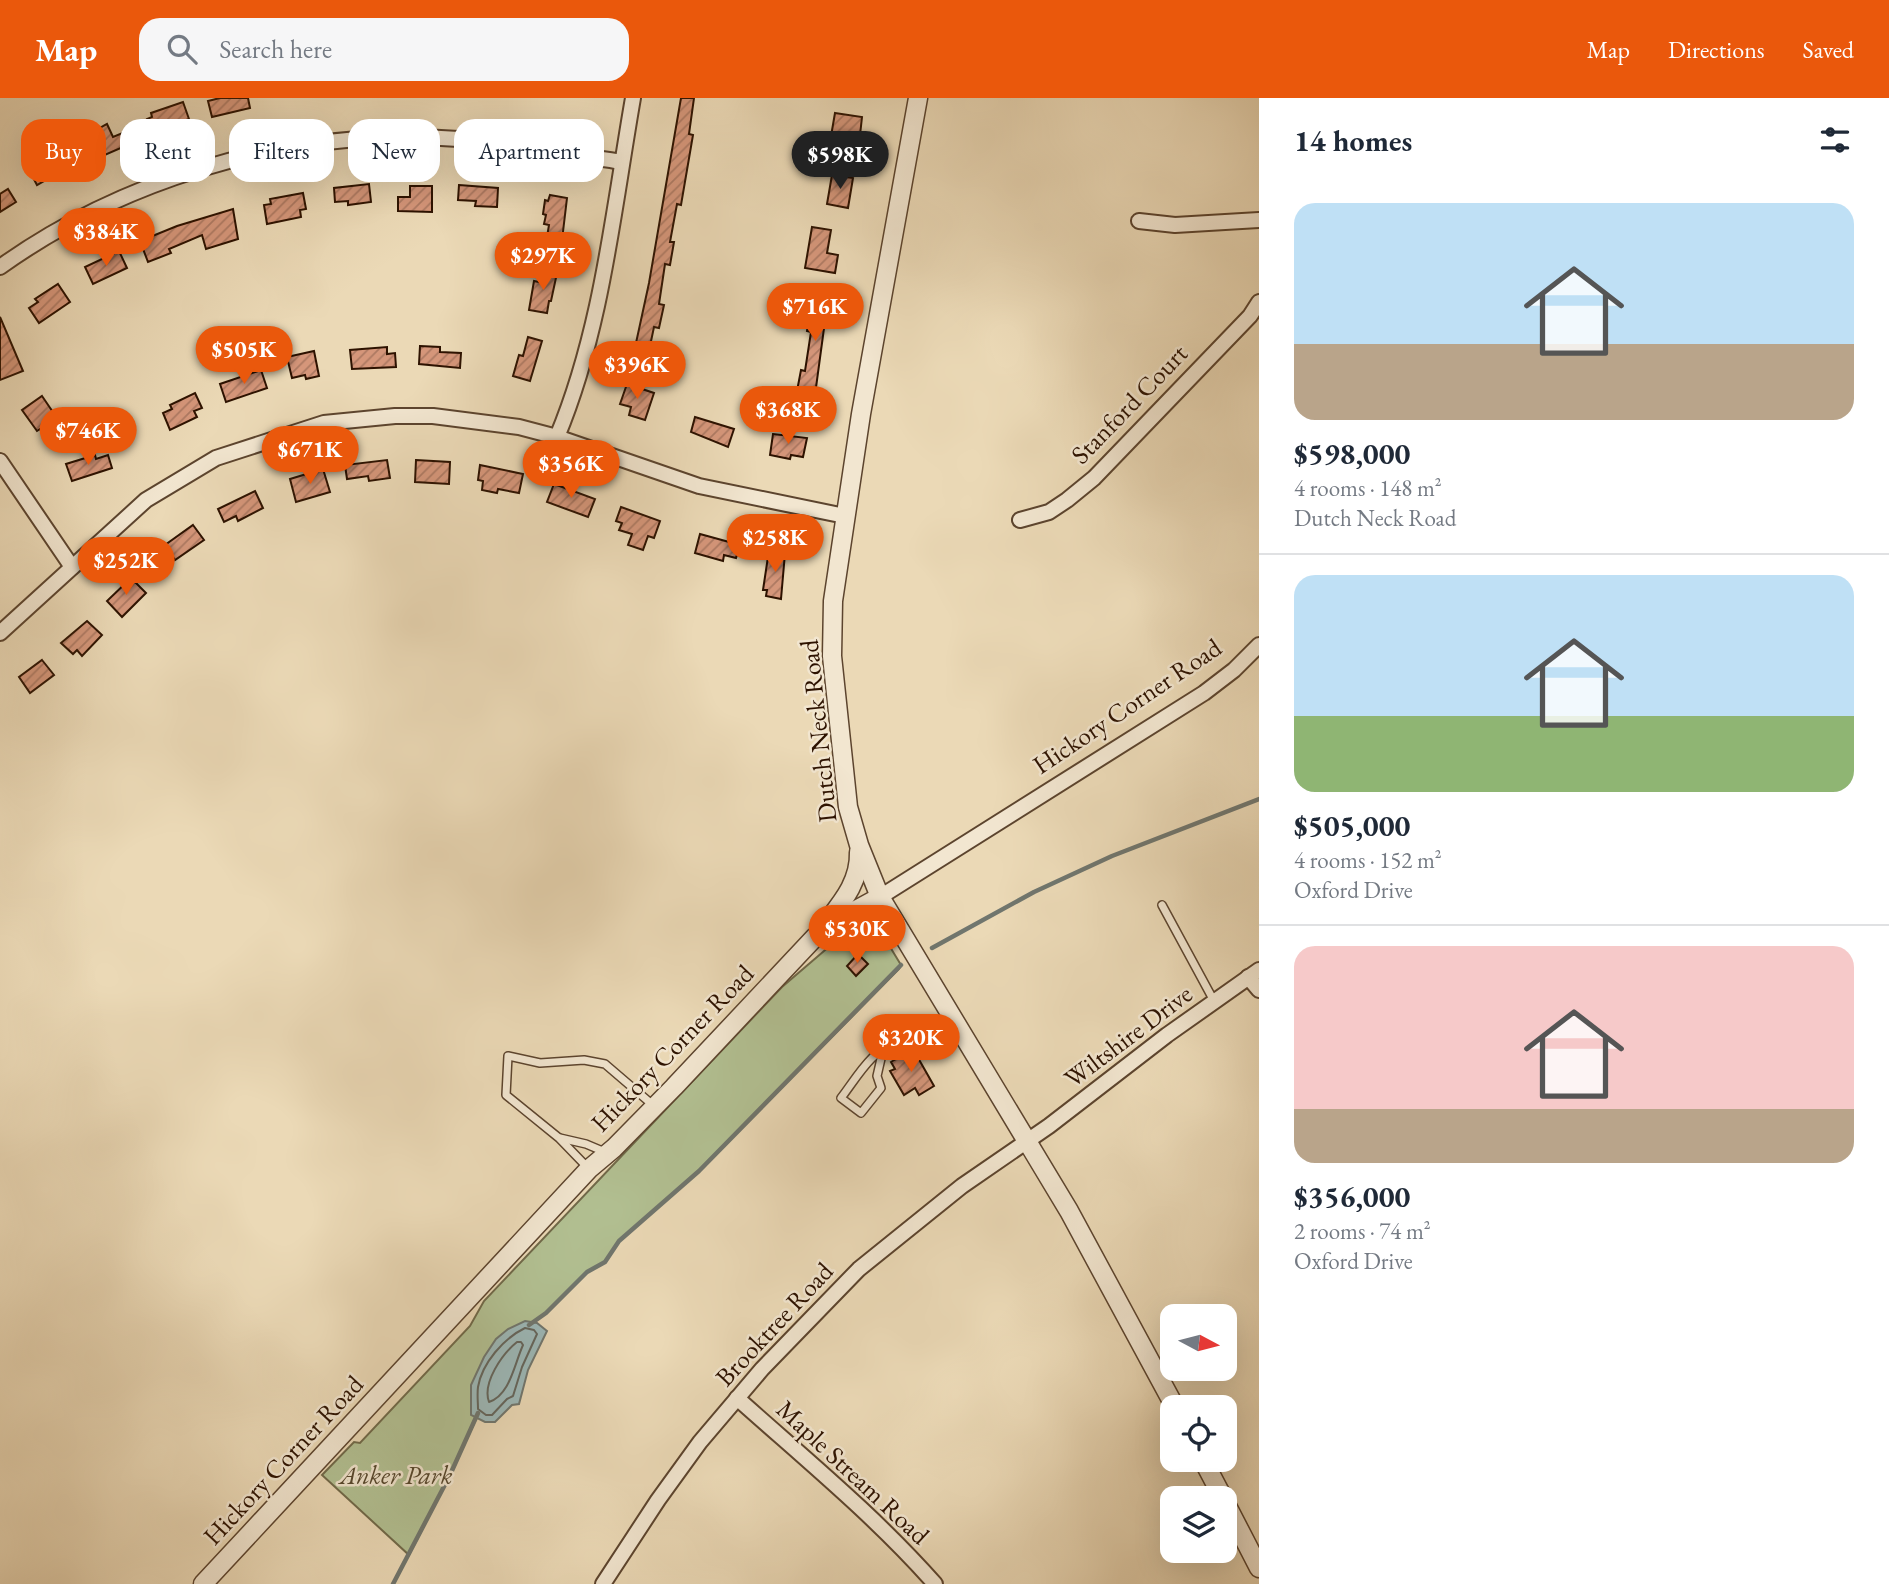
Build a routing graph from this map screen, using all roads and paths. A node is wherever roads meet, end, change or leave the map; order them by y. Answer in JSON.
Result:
{"nodes":[{"id":1,"x":633,"y":98,"type":"edge"},
{"id":2,"x":918,"y":98,"type":"edge"},
{"id":3,"x":622,"y":162,"type":"junction"},
{"id":4,"x":1259,"y":220,"type":"edge"},
{"id":5,"x":1139,"y":221,"type":"dead end"},
{"id":6,"x":0,"y":267,"type":"edge"},
{"id":7,"x":1259,"y":302,"type":"edge"},
{"id":8,"x":557,"y":437,"type":"junction"},
{"id":9,"x":0,"y":461,"type":"edge"},
{"id":10,"x":845,"y":516,"type":"junction"},
{"id":11,"x":1020,"y":520,"type":"dead end"},
{"id":12,"x":72,"y":567,"type":"junction"},
{"id":13,"x":0,"y":633,"type":"edge"},
{"id":14,"x":1259,"y":645,"type":"edge"},
{"id":15,"x":859,"y":845,"type":"junction"},
{"id":16,"x":880,"y":897,"type":"junction"},
{"id":17,"x":1162,"y":905,"type":"dead end"},
{"id":18,"x":815,"y":937,"type":"junction"},
{"id":19,"x":1254,"y":973,"type":"edge"},
{"id":20,"x":1259,"y":990,"type":"edge"},
{"id":21,"x":1214,"y":1001,"type":"junction"},
{"id":22,"x":962,"y":1032,"type":"junction"},
{"id":23,"x":883,"y":1050,"type":"junction"},
{"id":24,"x":655,"y":1107,"type":"junction"},
{"id":25,"x":559,"y":1138,"type":"junction"},
{"id":26,"x":1027,"y":1142,"type":"junction"},
{"id":27,"x":608,"y":1153,"type":"junction"},
{"id":28,"x":590,"y":1170,"type":"junction"},
{"id":29,"x":1169,"y":1395,"type":"edge"},
{"id":30,"x":737,"y":1398,"type":"junction"},
{"id":31,"x":1237,"y":1525,"type":"edge"},
{"id":32,"x":1259,"y":1568,"type":"edge"},
{"id":33,"x":203,"y":1584,"type":"edge"},
{"id":34,"x":603,"y":1584,"type":"edge"},
{"id":35,"x":935,"y":1584,"type":"edge"}],
"edges":[{"from":1,"to":3,"type":"street"},
{"from":2,"to":10,"type":"street","name":"Dutch Neck Road"},
{"from":3,"to":6,"type":"street"},
{"from":3,"to":8,"type":"street"},
{"from":4,"to":5,"type":"street"},
{"from":7,"to":11,"type":"street","name":"Stanford Court"},
{"from":8,"to":10,"type":"street"},
{"from":8,"to":12,"type":"street"},
{"from":9,"to":12,"type":"street"},
{"from":10,"to":15,"type":"street","name":"Dutch Neck Road"},
{"from":12,"to":13,"type":"street"},
{"from":14,"to":16,"type":"street","name":"Hickory Corner Road"},
{"from":15,"to":16,"type":"street","name":"Dutch Neck Road"},
{"from":15,"to":18,"type":"street"},
{"from":16,"to":18,"type":"street","name":"Hickory Corner Road"},
{"from":16,"to":22,"type":"street","name":"Dutch Neck Road"},
{"from":17,"to":21,"type":"lane"},
{"from":18,"to":24,"type":"street","name":"Hickory Corner Road"},
{"from":19,"to":20,"type":"street"},
{"from":19,"to":21,"type":"street","name":"Wiltshire Drive"},
{"from":21,"to":26,"type":"street","name":"Wiltshire Drive"},
{"from":22,"to":23,"type":"lane"},
{"from":22,"to":26,"type":"street","name":"Dutch Neck Road"},
{"from":23,"to":23,"type":"lane"},
{"from":24,"to":25,"type":"lane"},
{"from":24,"to":27,"type":"street","name":"Hickory Corner Road"},
{"from":25,"to":27,"type":"lane"},
{"from":25,"to":28,"type":"lane"},
{"from":26,"to":29,"type":"street","name":"Dutch Neck Road"},
{"from":26,"to":30,"type":"street","name":"Brooktree Road"},
{"from":27,"to":28,"type":"street","name":"Hickory Corner Road"},
{"from":28,"to":33,"type":"street","name":"Hickory Corner Road"},
{"from":30,"to":34,"type":"street","name":"Brooktree Road"},
{"from":30,"to":35,"type":"street","name":"Maple Stream Road"},
{"from":31,"to":32,"type":"street"}]}
